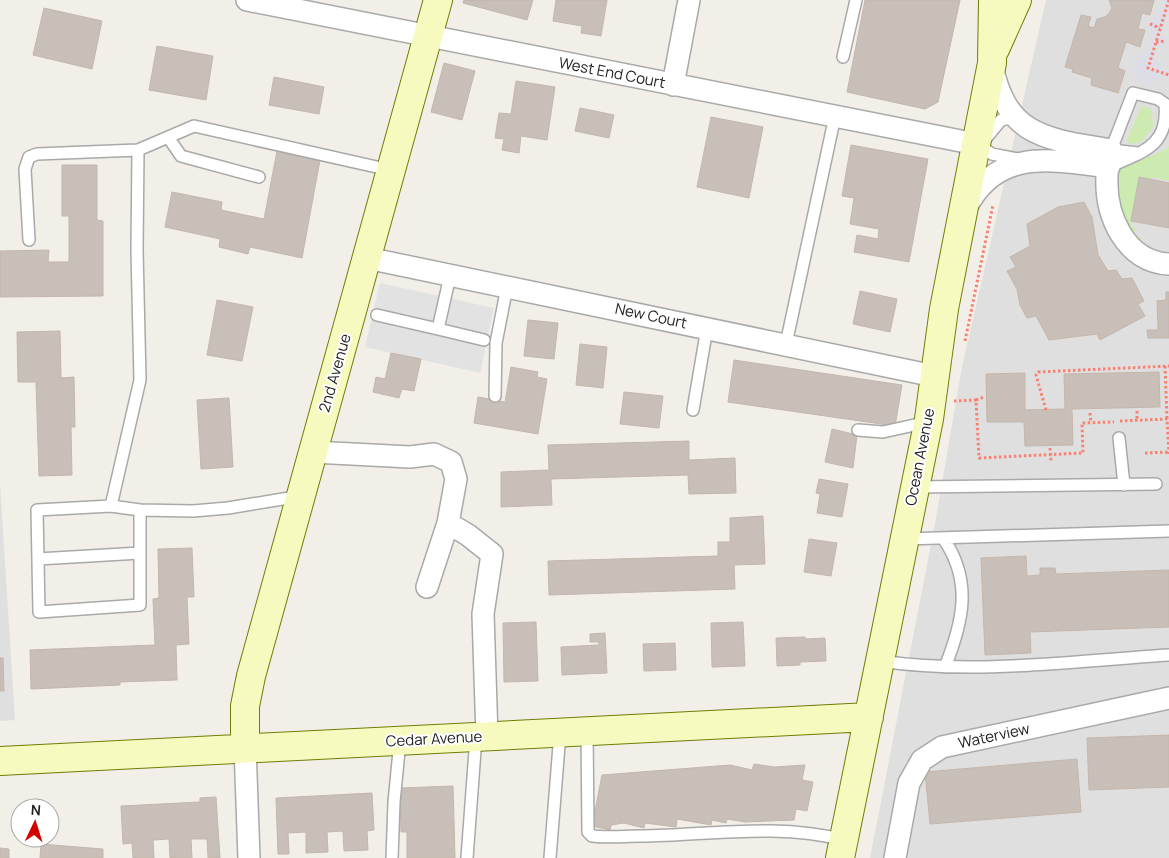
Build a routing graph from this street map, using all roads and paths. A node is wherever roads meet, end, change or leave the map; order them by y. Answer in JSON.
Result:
{"nodes":[{"id":1,"x":247,"y":0,"type":"edge"},
{"id":2,"x":438,"y":0,"type":"edge"},
{"id":3,"x":689,"y":0,"type":"edge"},
{"id":4,"x":856,"y":0,"type":"edge"},
{"id":5,"x":993,"y":0,"type":"edge"},
{"id":6,"x":1016,"y":0,"type":"edge"},
{"id":7,"x":1169,"y":0,"type":"edge"},
{"id":8,"x":1150,"y":24,"type":"dead end"},
{"id":9,"x":1160,"y":28,"type":"junction"},
{"id":10,"x":428,"y":37,"type":"junction"},
{"id":11,"x":1166,"y":41,"type":"dead end"},
{"id":12,"x":1156,"y":42,"type":"junction"},
{"id":13,"x":843,"y":57,"type":"dead end"},
{"id":14,"x":992,"y":59,"type":"junction"},
{"id":15,"x":1169,"y":75,"type":"edge"},
{"id":16,"x":673,"y":85,"type":"junction"},
{"id":17,"x":835,"y":116,"type":"junction"},
{"id":18,"x":1022,"y":124,"type":"junction"},
{"id":19,"x":168,"y":137,"type":"junction"},
{"id":20,"x":976,"y":144,"type":"junction"},
{"id":21,"x":138,"y":150,"type":"junction"},
{"id":22,"x":1138,"y":153,"type":"junction"},
{"id":23,"x":1110,"y":158,"type":"junction"},
{"id":24,"x":1043,"y":160,"type":"junction"},
{"id":25,"x":1067,"y":162,"type":"junction"},
{"id":26,"x":390,"y":170,"type":"junction"},
{"id":27,"x":259,"y":177,"type":"dead end"},
{"id":28,"x":1109,"y":196,"type":"junction"},
{"id":29,"x":994,"y":200,"type":"dead end"},
{"id":30,"x":963,"y":214,"type":"junction"},
{"id":31,"x":29,"y":240,"type":"dead end"},
{"id":32,"x":367,"y":258,"type":"junction"},
{"id":33,"x":1169,"y":264,"type":"edge"},
{"id":34,"x":450,"y":276,"type":"junction"},
{"id":35,"x":507,"y":287,"type":"junction"},
{"id":36,"x":377,"y":315,"type":"dead end"},
{"id":37,"x":707,"y":328,"type":"junction"},
{"id":38,"x":438,"y":329,"type":"junction"},
{"id":39,"x":484,"y":340,"type":"dead end"},
{"id":40,"x":786,"y":344,"type":"junction"},
{"id":41,"x":965,"y":344,"type":"dead end"},
{"id":42,"x":1167,"y":366,"type":"edge"},
{"id":43,"x":945,"y":384,"type":"junction"},
{"id":44,"x":495,"y":396,"type":"dead end"},
{"id":45,"x":984,"y":397,"type":"dead end"},
{"id":46,"x":976,"y":400,"type":"junction"},
{"id":47,"x":953,"y":401,"type":"junction"},
{"id":48,"x":952,"y":407,"type":"dead end"},
{"id":49,"x":693,"y":410,"type":"dead end"},
{"id":50,"x":1046,"y":410,"type":"dead end"},
{"id":51,"x":1137,"y":412,"type":"dead end"},
{"id":52,"x":1090,"y":413,"type":"dead end"},
{"id":53,"x":1167,"y":419,"type":"junction"},
{"id":54,"x":1137,"y":420,"type":"junction"},
{"id":55,"x":928,"y":422,"type":"junction"},
{"id":56,"x":1091,"y":423,"type":"junction"},
{"id":57,"x":858,"y":430,"type":"dead end"},
{"id":58,"x":1168,"y":434,"type":"edge"},
{"id":59,"x":1119,"y":438,"type":"dead end"},
{"id":60,"x":1050,"y":448,"type":"dead end"},
{"id":61,"x":313,"y":452,"type":"junction"},
{"id":62,"x":1145,"y":453,"type":"dead end"},
{"id":63,"x":1169,"y":453,"type":"edge"},
{"id":64,"x":1050,"y":455,"type":"junction"},
{"id":65,"x":1051,"y":461,"type":"dead end"},
{"id":66,"x":1156,"y":484,"type":"dead end"},
{"id":67,"x":1124,"y":486,"type":"junction"},
{"id":68,"x":914,"y":487,"type":"junction"},
{"id":69,"x":301,"y":496,"type":"junction"},
{"id":70,"x":111,"y":506,"type":"junction"},
{"id":71,"x":140,"y":510,"type":"junction"},
{"id":72,"x":448,"y":522,"type":"junction"},
{"id":73,"x":1169,"y":531,"type":"edge"},
{"id":74,"x":943,"y":538,"type":"junction"},
{"id":75,"x":905,"y":539,"type":"junction"},
{"id":76,"x":140,"y":553,"type":"junction"},
{"id":77,"x":38,"y":559,"type":"junction"},
{"id":78,"x":427,"y":587,"type":"dead end"},
{"id":79,"x":1169,"y":654,"type":"edge"},
{"id":80,"x":880,"y":661,"type":"junction"},
{"id":81,"x":945,"y":667,"type":"junction"},
{"id":82,"x":1169,"y":698,"type":"edge"},
{"id":83,"x":868,"y":717,"type":"junction"},
{"id":84,"x":587,"y":731,"type":"junction"},
{"id":85,"x":560,"y":733,"type":"junction"},
{"id":86,"x":481,"y":737,"type":"junction"},
{"id":87,"x":400,"y":741,"type":"junction"},
{"id":88,"x":245,"y":747,"type":"junction"},
{"id":89,"x":0,"y":762,"type":"edge"},
{"id":90,"x":842,"y":849,"type":"edge"},
{"id":91,"x":249,"y":858,"type":"edge"},
{"id":92,"x":392,"y":858,"type":"edge"},
{"id":93,"x":467,"y":858,"type":"edge"},
{"id":94,"x":550,"y":858,"type":"edge"},
{"id":95,"x":895,"y":858,"type":"edge"}],
"edges":[{"from":1,"to":10,"type":"street","name":"West End Court"},
{"from":2,"to":10,"type":"main road","name":"2nd Avenue"},
{"from":3,"to":16,"type":"street"},
{"from":4,"to":13,"type":"lane"},
{"from":5,"to":14,"type":"main road"},
{"from":6,"to":14,"type":"main road"},
{"from":7,"to":9,"type":"path"},
{"from":8,"to":9,"type":"path"},
{"from":9,"to":12,"type":"path"},
{"from":10,"to":16,"type":"street","name":"West End Court"},
{"from":10,"to":26,"type":"main road","name":"2nd Avenue"},
{"from":11,"to":12,"type":"path"},
{"from":12,"to":15,"type":"path"},
{"from":14,"to":18,"type":"street"},
{"from":14,"to":20,"type":"main road","name":"Ocean Avenue"},
{"from":16,"to":17,"type":"street","name":"West End Court"},
{"from":17,"to":20,"type":"street","name":"West End Court"},
{"from":17,"to":40,"type":"lane"},
{"from":18,"to":20,"type":"lane"},
{"from":18,"to":23,"type":"street"},
{"from":19,"to":21,"type":"lane"},
{"from":19,"to":26,"type":"lane"},
{"from":19,"to":27,"type":"lane"},
{"from":20,"to":24,"type":"lane","name":"West End Court"},
{"from":20,"to":30,"type":"main road","name":"Ocean Avenue"},
{"from":21,"to":31,"type":"lane"},
{"from":21,"to":70,"type":"lane"},
{"from":22,"to":23,"type":"lane"},
{"from":22,"to":23,"type":"lane"},
{"from":22,"to":23,"type":"lane"},
{"from":23,"to":25,"type":"street"},
{"from":23,"to":28,"type":"street"},
{"from":24,"to":25,"type":"street"},
{"from":24,"to":30,"type":"street"},
{"from":25,"to":28,"type":"street"},
{"from":26,"to":32,"type":"main road","name":"2nd Avenue"},
{"from":28,"to":33,"type":"street"},
{"from":29,"to":41,"type":"path"},
{"from":30,"to":43,"type":"main road","name":"Ocean Avenue"},
{"from":32,"to":34,"type":"street","name":"New Court"},
{"from":32,"to":61,"type":"main road","name":"2nd Avenue"},
{"from":34,"to":35,"type":"street","name":"New Court"},
{"from":34,"to":38,"type":"lane"},
{"from":35,"to":37,"type":"street","name":"New Court"},
{"from":35,"to":44,"type":"lane"},
{"from":36,"to":38,"type":"lane"},
{"from":37,"to":40,"type":"street","name":"New Court"},
{"from":37,"to":49,"type":"lane"},
{"from":38,"to":39,"type":"lane"},
{"from":40,"to":43,"type":"street","name":"New Court"},
{"from":42,"to":50,"type":"path"},
{"from":42,"to":53,"type":"path"},
{"from":43,"to":47,"type":"path"},
{"from":43,"to":55,"type":"main road","name":"Ocean Avenue"},
{"from":45,"to":46,"type":"path"},
{"from":46,"to":47,"type":"path"},
{"from":46,"to":64,"type":"path"},
{"from":47,"to":48,"type":"path"},
{"from":51,"to":54,"type":"path"},
{"from":52,"to":56,"type":"path"},
{"from":53,"to":54,"type":"path"},
{"from":53,"to":58,"type":"path"},
{"from":54,"to":56,"type":"path"},
{"from":55,"to":57,"type":"lane"},
{"from":55,"to":68,"type":"main road","name":"Ocean Avenue"},
{"from":56,"to":64,"type":"path"},
{"from":58,"to":63,"type":"path"},
{"from":59,"to":67,"type":"lane"},
{"from":60,"to":64,"type":"path"},
{"from":61,"to":69,"type":"main road","name":"2nd Avenue"},
{"from":61,"to":72,"type":"street"},
{"from":62,"to":63,"type":"path"},
{"from":64,"to":65,"type":"path"},
{"from":66,"to":67,"type":"lane"},
{"from":67,"to":68,"type":"lane"},
{"from":68,"to":75,"type":"main road","name":"Ocean Avenue"},
{"from":69,"to":71,"type":"lane"},
{"from":69,"to":88,"type":"main road","name":"2nd Avenue"},
{"from":70,"to":71,"type":"lane"},
{"from":70,"to":77,"type":"lane"},
{"from":71,"to":76,"type":"lane"},
{"from":72,"to":78,"type":"street"},
{"from":72,"to":86,"type":"street"},
{"from":73,"to":74,"type":"lane"},
{"from":74,"to":75,"type":"lane"},
{"from":74,"to":81,"type":"lane"},
{"from":75,"to":80,"type":"main road","name":"Ocean Avenue"},
{"from":76,"to":77,"type":"lane"},
{"from":76,"to":77,"type":"lane"},
{"from":79,"to":81,"type":"lane"},
{"from":80,"to":81,"type":"lane"},
{"from":80,"to":83,"type":"main road","name":"Ocean Avenue"},
{"from":82,"to":95,"type":"street","name":"Waterview"},
{"from":83,"to":84,"type":"main road","name":"Cedar Avenue"},
{"from":83,"to":90,"type":"main road","name":"Ocean Avenue"},
{"from":84,"to":85,"type":"main road","name":"Cedar Avenue"},
{"from":84,"to":90,"type":"lane"},
{"from":85,"to":86,"type":"main road","name":"Cedar Avenue"},
{"from":85,"to":94,"type":"lane"},
{"from":86,"to":87,"type":"main road","name":"Cedar Avenue"},
{"from":86,"to":93,"type":"lane"},
{"from":87,"to":88,"type":"main road","name":"Cedar Avenue"},
{"from":87,"to":92,"type":"lane"},
{"from":88,"to":89,"type":"main road","name":"Cedar Avenue"},
{"from":88,"to":91,"type":"street"}]}
